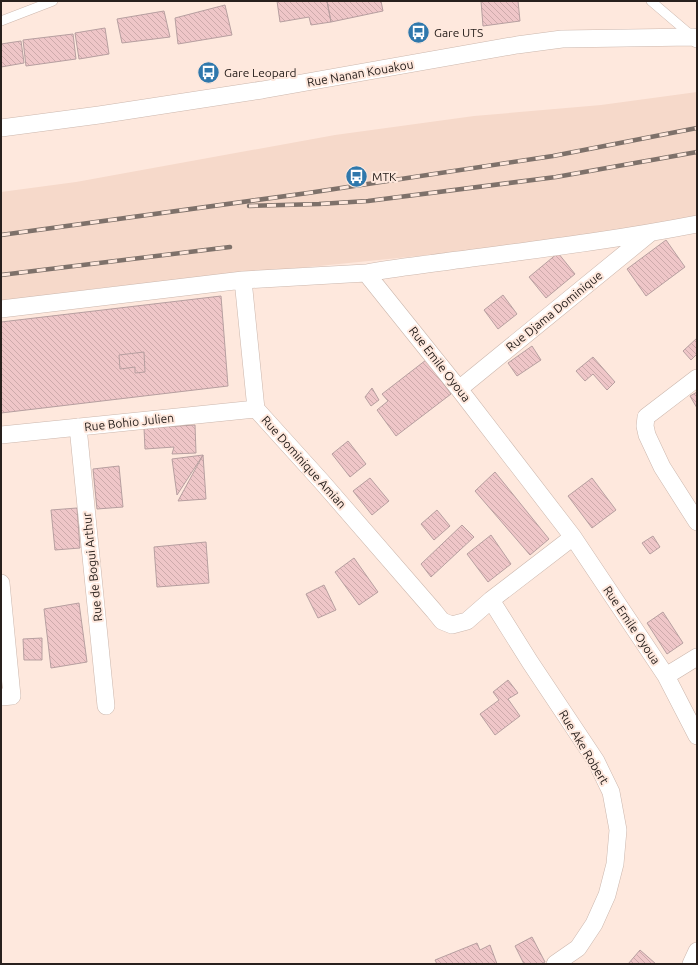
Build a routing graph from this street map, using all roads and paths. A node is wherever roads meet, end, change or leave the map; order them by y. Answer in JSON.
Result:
{"nodes":[{"id":1,"x":53,"y":1,"type":"edge"},
{"id":2,"x":651,"y":1,"type":"edge"},
{"id":3,"x":1,"y":22,"type":"edge"},
{"id":4,"x":695,"y":38,"type":"edge"},
{"id":5,"x":1,"y":128,"type":"edge"},
{"id":6,"x":697,"y":224,"type":"edge"},
{"id":7,"x":649,"y":233,"type":"junction"},
{"id":8,"x":366,"y":273,"type":"junction"},
{"id":9,"x":243,"y":280,"type":"junction"},
{"id":10,"x":1,"y":309,"type":"edge"},
{"id":11,"x":697,"y":378,"type":"edge"},
{"id":12,"x":459,"y":389,"type":"junction"},
{"id":13,"x":256,"y":409,"type":"junction"},
{"id":14,"x":78,"y":427,"type":"junction"},
{"id":15,"x":1,"y":435,"type":"edge"},
{"id":16,"x":697,"y":522,"type":"edge"},
{"id":17,"x":573,"y":537,"type":"junction"},
{"id":18,"x":1,"y":583,"type":"edge"},
{"id":19,"x":491,"y":600,"type":"junction"},
{"id":20,"x":697,"y":657,"type":"edge"},
{"id":21,"x":666,"y":676,"type":"junction"},
{"id":22,"x":1,"y":697,"type":"edge"},
{"id":23,"x":106,"y":706,"type":"dead end"},
{"id":24,"x":697,"y":736,"type":"edge"},
{"id":25,"x":697,"y":951,"type":"edge"},
{"id":26,"x":555,"y":964,"type":"edge"},
{"id":27,"x":691,"y":964,"type":"edge"}],
"edges":[{"from":1,"to":3,"type":"lane"},
{"from":2,"to":4,"type":"lane"},
{"from":4,"to":5,"type":"street","name":"Rue Nanan Kouakou"},
{"from":6,"to":7,"type":"street"},
{"from":7,"to":8,"type":"street"},
{"from":7,"to":12,"type":"street","name":"Rue Djama Dominique"},
{"from":8,"to":9,"type":"street"},
{"from":8,"to":12,"type":"street","name":"Rue Emile Oyoua"},
{"from":9,"to":10,"type":"street"},
{"from":9,"to":13,"type":"street","name":"Rue Dominique Amian"},
{"from":11,"to":16,"type":"street"},
{"from":12,"to":17,"type":"street","name":"Rue Emile Oyoua"},
{"from":13,"to":14,"type":"street","name":"Rue Bohio Julien"},
{"from":13,"to":19,"type":"street","name":"Rue Dominique Amian"},
{"from":14,"to":15,"type":"street","name":"Rue Bohio Julien"},
{"from":14,"to":23,"type":"street","name":"Rue de Bogui Arthur"},
{"from":17,"to":19,"type":"street","name":"Rue Dominique Amian"},
{"from":17,"to":21,"type":"street","name":"Rue Emile Oyoua"},
{"from":18,"to":22,"type":"street"},
{"from":19,"to":26,"type":"street","name":"Rue Ake Robert"},
{"from":20,"to":21,"type":"street"},
{"from":21,"to":24,"type":"street","name":"Rue Emile Oyoua"},
{"from":25,"to":27,"type":"street"}]}
